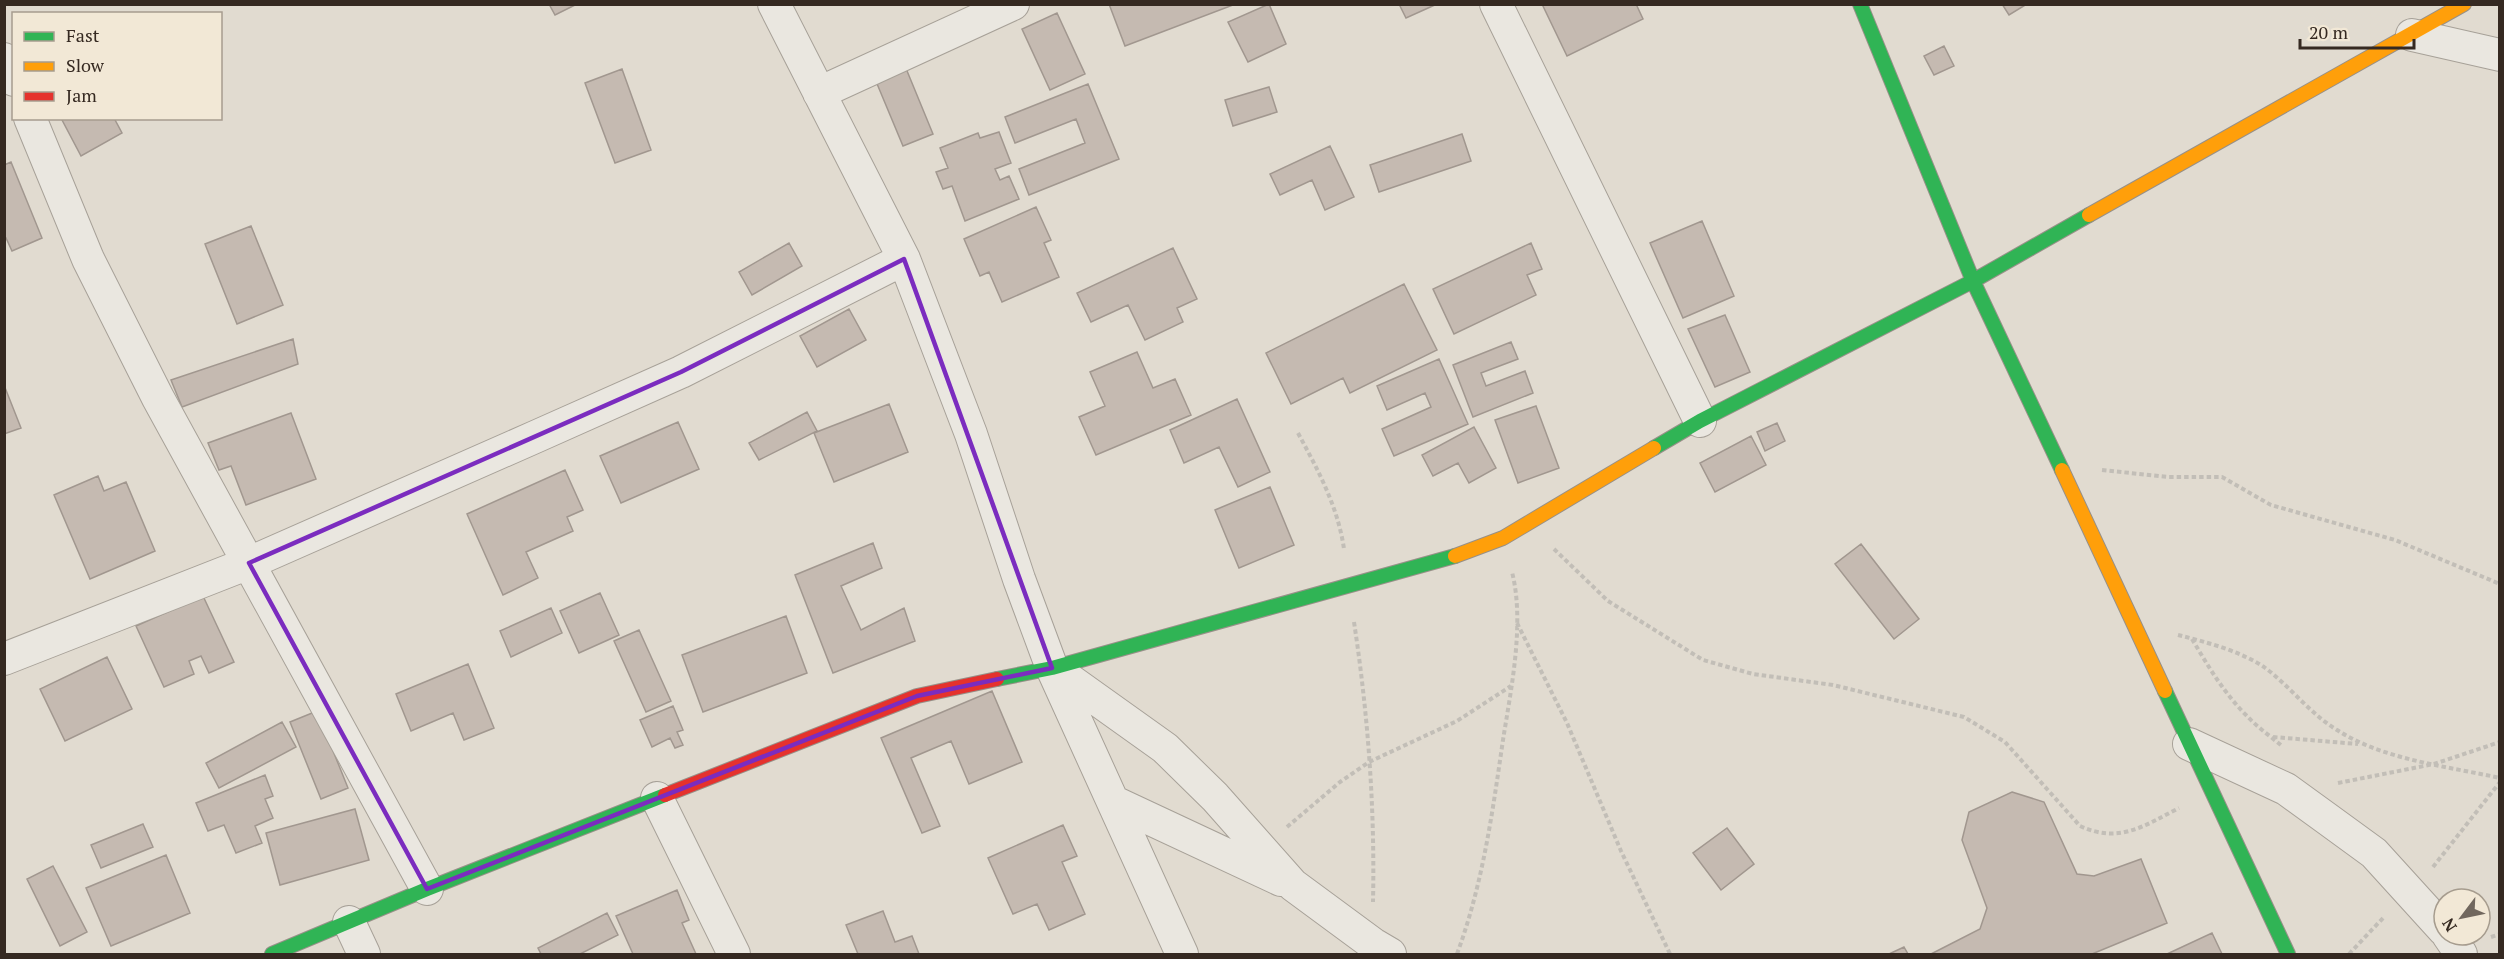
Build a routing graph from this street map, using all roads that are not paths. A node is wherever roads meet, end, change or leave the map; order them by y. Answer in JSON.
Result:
{"nodes":[{"id":1,"x":774,"y":4,"type":"edge"},
{"id":2,"x":1013,"y":4,"type":"edge"},
{"id":3,"x":1496,"y":4,"type":"edge"},
{"id":4,"x":1860,"y":4,"type":"edge"},
{"id":5,"x":2464,"y":4,"type":"edge"},
{"id":6,"x":2412,"y":35,"type":"junction"},
{"id":7,"x":2499,"y":55,"type":"edge"},
{"id":8,"x":4,"y":59,"type":"edge"},
{"id":9,"x":12,"y":76,"type":"edge"},
{"id":10,"x":819,"y":93,"type":"junction"},
{"id":11,"x":31,"y":120,"type":"edge"},
{"id":12,"x":904,"y":259,"type":"junction"},
{"id":13,"x":1973,"y":281,"type":"junction"},
{"id":14,"x":1700,"y":422,"type":"junction"},
{"id":15,"x":249,"y":563,"type":"junction"},
{"id":16,"x":4,"y":659,"type":"edge"},
{"id":17,"x":1053,"y":668,"type":"junction"},
{"id":18,"x":2189,"y":744,"type":"junction"},
{"id":19,"x":657,"y":798,"type":"junction"},
{"id":20,"x":1114,"y":802,"type":"junction"},
{"id":21,"x":1293,"y":885,"type":"junction"},
{"id":22,"x":427,"y":889,"type":"junction"},
{"id":23,"x":2432,"y":916,"type":"edge"},
{"id":24,"x":349,"y":922,"type":"junction"},
{"id":25,"x":1381,"y":949,"type":"edge"},
{"id":26,"x":272,"y":954,"type":"edge"},
{"id":27,"x":364,"y":954,"type":"edge"},
{"id":28,"x":734,"y":954,"type":"edge"},
{"id":29,"x":1182,"y":954,"type":"edge"},
{"id":30,"x":2288,"y":954,"type":"edge"}],
"edges":[{"from":1,"to":10,"type":"street"},
{"from":2,"to":10,"type":"street"},
{"from":3,"to":14,"type":"street"},
{"from":4,"to":13,"type":"street"},
{"from":5,"to":6,"type":"street"},
{"from":6,"to":7,"type":"street"},
{"from":6,"to":13,"type":"street"},
{"from":8,"to":9,"type":"street"},
{"from":10,"to":12,"type":"street"},
{"from":11,"to":15,"type":"street"},
{"from":12,"to":15,"type":"street"},
{"from":12,"to":17,"type":"street"},
{"from":13,"to":14,"type":"street"},
{"from":13,"to":18,"type":"street"},
{"from":14,"to":17,"type":"street"},
{"from":15,"to":16,"type":"street"},
{"from":15,"to":22,"type":"street"},
{"from":17,"to":19,"type":"street"},
{"from":17,"to":20,"type":"street"},
{"from":17,"to":21,"type":"street"},
{"from":18,"to":23,"type":"street"},
{"from":18,"to":30,"type":"street"},
{"from":19,"to":22,"type":"street"},
{"from":19,"to":28,"type":"street"},
{"from":20,"to":21,"type":"street"},
{"from":20,"to":29,"type":"street"},
{"from":21,"to":25,"type":"street"},
{"from":22,"to":24,"type":"street"},
{"from":24,"to":26,"type":"street"},
{"from":24,"to":27,"type":"street"}]}
